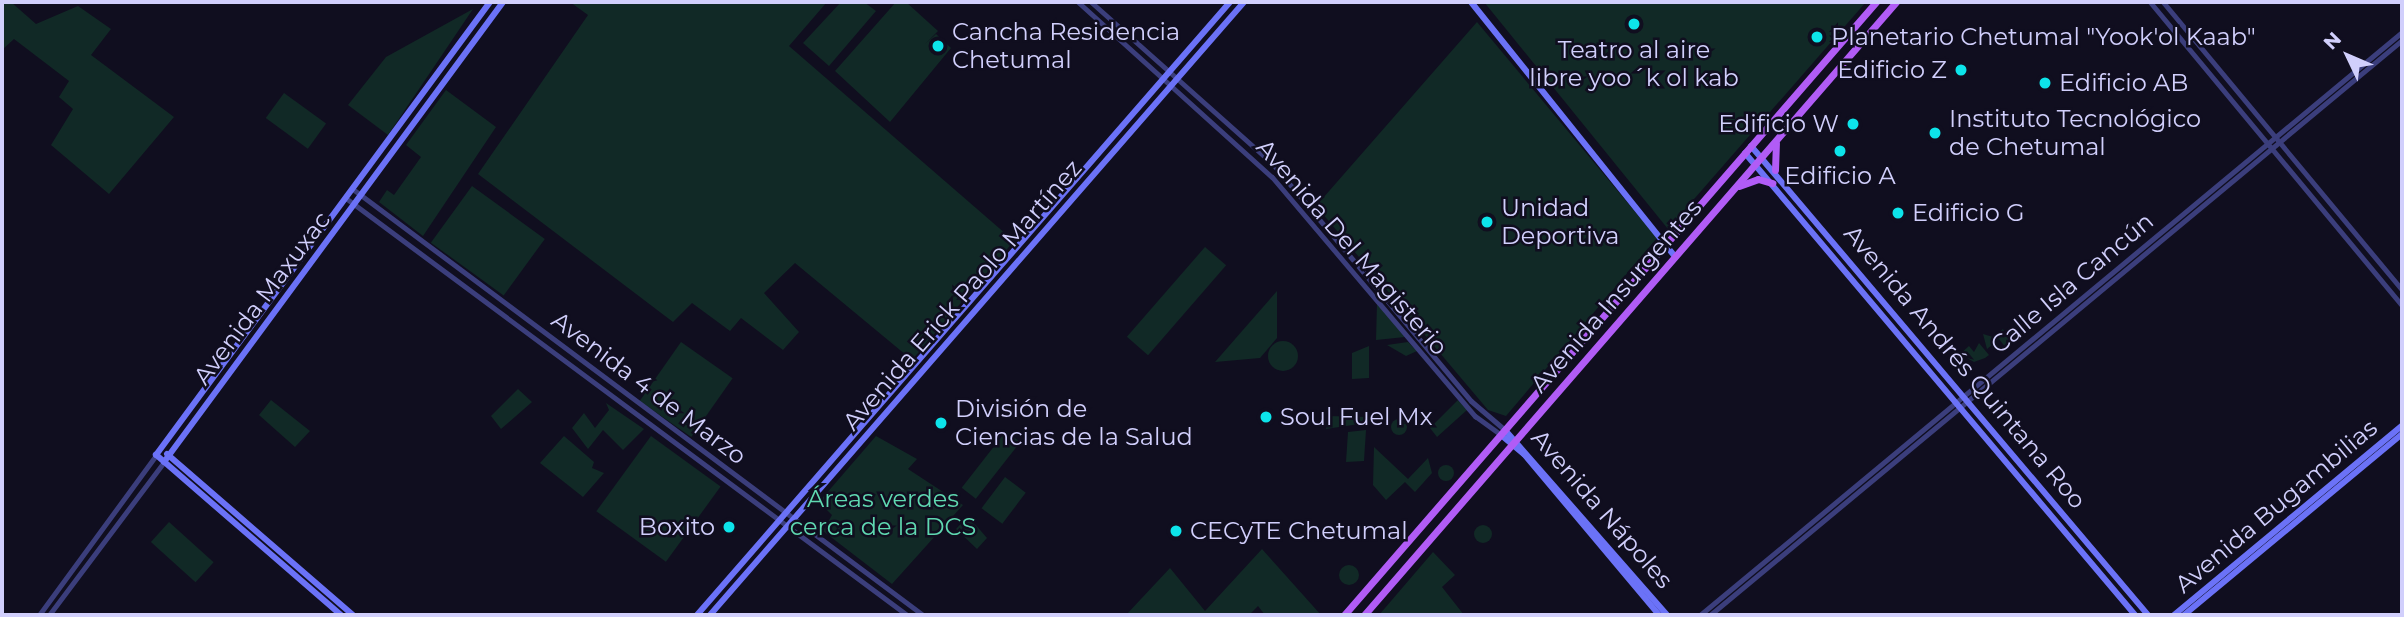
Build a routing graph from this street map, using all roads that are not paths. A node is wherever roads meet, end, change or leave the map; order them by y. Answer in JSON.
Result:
{"nodes":[{"id":1,"x":490,"y":2,"type":"edge"},
{"id":2,"x":503,"y":2,"type":"edge"},
{"id":3,"x":1078,"y":2,"type":"edge"},
{"id":4,"x":1091,"y":2,"type":"edge"},
{"id":5,"x":1230,"y":2,"type":"edge"},
{"id":6,"x":1244,"y":2,"type":"edge"},
{"id":7,"x":1471,"y":2,"type":"edge"},
{"id":8,"x":1876,"y":2,"type":"edge"},
{"id":9,"x":1896,"y":2,"type":"edge"},
{"id":10,"x":2150,"y":2,"type":"edge"},
{"id":11,"x":2163,"y":2,"type":"edge"},
{"id":12,"x":2402,"y":32,"type":"edge"},
{"id":13,"x":2402,"y":40,"type":"edge"},
{"id":14,"x":1168,"y":71,"type":"junction"},
{"id":15,"x":1163,"y":78,"type":"junction"},
{"id":16,"x":1176,"y":78,"type":"junction"},
{"id":17,"x":1170,"y":84,"type":"junction"},
{"id":18,"x":1772,"y":122,"type":"junction"},
{"id":19,"x":1784,"y":132,"type":"junction"},
{"id":20,"x":1778,"y":138,"type":"junction"},
{"id":21,"x":2277,"y":140,"type":"junction"},
{"id":22,"x":1751,"y":146,"type":"junction"},
{"id":23,"x":2270,"y":146,"type":"junction"},
{"id":24,"x":1745,"y":153,"type":"junction"},
{"id":25,"x":1762,"y":156,"type":"junction"},
{"id":26,"x":1756,"y":164,"type":"junction"},
{"id":27,"x":1775,"y":170,"type":"junction"},
{"id":28,"x":1772,"y":183,"type":"junction"},
{"id":29,"x":1735,"y":188,"type":"junction"},
{"id":30,"x":354,"y":190,"type":"junction"},
{"id":31,"x":362,"y":196,"type":"junction"},
{"id":32,"x":347,"y":199,"type":"junction"},
{"id":33,"x":355,"y":205,"type":"junction"},
{"id":34,"x":1668,"y":241,"type":"junction"},
{"id":35,"x":1681,"y":250,"type":"junction"},
{"id":36,"x":1675,"y":257,"type":"junction"},
{"id":37,"x":2402,"y":290,"type":"edge"},
{"id":38,"x":2402,"y":305,"type":"edge"},
{"id":39,"x":1966,"y":397,"type":"junction"},
{"id":40,"x":1958,"y":404,"type":"junction"},
{"id":41,"x":2402,"y":426,"type":"edge"},
{"id":42,"x":175,"y":430,"type":"junction"},
{"id":43,"x":1503,"y":433,"type":"junction"},
{"id":44,"x":2402,"y":434,"type":"edge"},
{"id":45,"x":183,"y":435,"type":"junction"},
{"id":46,"x":1515,"y":441,"type":"junction"},
{"id":47,"x":159,"y":452,"type":"junction"},
{"id":48,"x":166,"y":458,"type":"junction"},
{"id":49,"x":139,"y":478,"type":"junction"},
{"id":50,"x":147,"y":484,"type":"junction"},
{"id":51,"x":1568,"y":501,"type":"junction"},
{"id":52,"x":786,"y":513,"type":"junction"},
{"id":53,"x":794,"y":519,"type":"junction"},
{"id":54,"x":779,"y":520,"type":"junction"},
{"id":55,"x":787,"y":526,"type":"junction"},
{"id":56,"x":1401,"y":551,"type":"junction"},
{"id":57,"x":1411,"y":561,"type":"junction"},
{"id":58,"x":39,"y":615,"type":"edge"},
{"id":59,"x":49,"y":615,"type":"edge"},
{"id":60,"x":341,"y":615,"type":"edge"},
{"id":61,"x":353,"y":615,"type":"edge"},
{"id":62,"x":697,"y":615,"type":"edge"},
{"id":63,"x":710,"y":615,"type":"edge"},
{"id":64,"x":906,"y":615,"type":"edge"},
{"id":65,"x":923,"y":615,"type":"edge"},
{"id":66,"x":1345,"y":615,"type":"edge"},
{"id":67,"x":1364,"y":615,"type":"edge"},
{"id":68,"x":1659,"y":615,"type":"edge"},
{"id":69,"x":1667,"y":615,"type":"edge"},
{"id":70,"x":1700,"y":615,"type":"edge"},
{"id":71,"x":1710,"y":615,"type":"edge"},
{"id":72,"x":2135,"y":615,"type":"edge"},
{"id":73,"x":2148,"y":615,"type":"edge"},
{"id":74,"x":2174,"y":615,"type":"edge"},
{"id":75,"x":2184,"y":615,"type":"edge"}],
"edges":[{"from":1,"to":30,"type":"main road","name":"Avenida Maxuxac"},
{"from":2,"to":31,"type":"main road","name":"Avenida Maxuxac"},
{"from":3,"to":15,"type":"street","name":"Avenida Del Magisterio"},
{"from":4,"to":14,"type":"street","name":"Avenida Del Magisterio"},
{"from":5,"to":14,"type":"main road","name":"Avenida Erick Paolo Martínez"},
{"from":6,"to":16,"type":"main road","name":"Avenida Erick Paolo Martínez"},
{"from":7,"to":34,"type":"main road"},
{"from":8,"to":18,"type":"main road","name":"Avenida Insurgentes"},
{"from":9,"to":19,"type":"main road","name":"Avenida Insurgentes"},
{"from":10,"to":23,"type":"street"},
{"from":11,"to":21,"type":"street"},
{"from":12,"to":21,"type":"street","name":"Calle Isla Cancún"},
{"from":13,"to":21,"type":"street","name":"Calle Isla Cancún"},
{"from":14,"to":15,"type":"main road","name":"Avenida Erick Paolo Martínez"},
{"from":14,"to":16,"type":"street","name":"Avenida Del Magisterio"},
{"from":15,"to":17,"type":"street","name":"Avenida Del Magisterio"},
{"from":15,"to":52,"type":"main road","name":"Avenida Erick Paolo Martínez"},
{"from":16,"to":17,"type":"main road","name":"Avenida Erick Paolo Martínez"},
{"from":16,"to":43,"type":"street","name":"Avenida Del Magisterio"},
{"from":17,"to":43,"type":"street","name":"Avenida Del Magisterio"},
{"from":17,"to":53,"type":"main road","name":"Avenida Erick Paolo Martínez"},
{"from":18,"to":19,"type":"main road"},
{"from":18,"to":22,"type":"main road","name":"Avenida Insurgentes"},
{"from":19,"to":20,"type":"main road","name":"Avenida Insurgentes"},
{"from":20,"to":25,"type":"main road","name":"Avenida Insurgentes"},
{"from":20,"to":27,"type":"main road"},
{"from":21,"to":23,"type":"street","name":"Calle Isla Cancún"},
{"from":21,"to":37,"type":"street"},
{"from":22,"to":24,"type":"main road","name":"Avenida Insurgentes"},
{"from":22,"to":25,"type":"main road","name":"Avenida Andrés Quintana Roo"},
{"from":23,"to":38,"type":"street"},
{"from":23,"to":39,"type":"street","name":"Calle Isla Cancún"},
{"from":24,"to":26,"type":"main road","name":"Avenida Andrés Quintana Roo"},
{"from":24,"to":34,"type":"main road","name":"Avenida Insurgentes"},
{"from":25,"to":26,"type":"main road","name":"Avenida Insurgentes"},
{"from":25,"to":27,"type":"main road","name":"Avenida Andrés Quintana Roo"},
{"from":26,"to":28,"type":"main road","name":"Avenida Andrés Quintana Roo"},
{"from":26,"to":29,"type":"main road","name":"Avenida Insurgentes"},
{"from":27,"to":39,"type":"main road","name":"Avenida Andrés Quintana Roo"},
{"from":28,"to":29,"type":"main road"},
{"from":28,"to":40,"type":"main road","name":"Avenida Andrés Quintana Roo"},
{"from":29,"to":35,"type":"main road","name":"Avenida Insurgentes"},
{"from":30,"to":31,"type":"street","name":"Avenida 4 de Marzo"},
{"from":30,"to":32,"type":"main road","name":"Avenida Maxuxac"},
{"from":31,"to":33,"type":"main road","name":"Avenida Maxuxac"},
{"from":31,"to":52,"type":"street","name":"Avenida 4 de Marzo"},
{"from":32,"to":33,"type":"street","name":"Avenida 4 de Marzo"},
{"from":32,"to":42,"type":"main road","name":"Avenida Maxuxac"},
{"from":33,"to":45,"type":"main road","name":"Avenida Maxuxac"},
{"from":33,"to":54,"type":"street","name":"Avenida 4 de Marzo"},
{"from":34,"to":35,"type":"main road"},
{"from":34,"to":36,"type":"main road"},
{"from":34,"to":43,"type":"main road","name":"Avenida Insurgentes"},
{"from":35,"to":36,"type":"main road","name":"Avenida Insurgentes"},
{"from":36,"to":46,"type":"main road","name":"Avenida Insurgentes"},
{"from":39,"to":40,"type":"street","name":"Calle Isla Cancún"},
{"from":39,"to":73,"type":"main road","name":"Avenida Andrés Quintana Roo"},
{"from":40,"to":70,"type":"street","name":"Calle Isla Cancún"},
{"from":40,"to":71,"type":"street","name":"Calle Isla Cancún"},
{"from":40,"to":72,"type":"main road","name":"Avenida Andrés Quintana Roo"},
{"from":41,"to":74,"type":"main road","name":"Avenida Bugambilias"},
{"from":42,"to":45,"type":"main road"},
{"from":42,"to":47,"type":"main road","name":"Avenida Maxuxac"},
{"from":43,"to":46,"type":"main road","name":"Avenida Nápoles"},
{"from":43,"to":56,"type":"main road","name":"Avenida Insurgentes"},
{"from":44,"to":75,"type":"main road","name":"Avenida Bugambilias"},
{"from":45,"to":48,"type":"main road","name":"Avenida Maxuxac"},
{"from":46,"to":51,"type":"main road","name":"Avenida Nápoles"},
{"from":46,"to":57,"type":"main road","name":"Avenida Insurgentes"},
{"from":47,"to":48,"type":"main road"},
{"from":47,"to":49,"type":"street","name":"Avenida Maxuxac"},
{"from":48,"to":50,"type":"street","name":"Avenida Maxuxac"},
{"from":48,"to":60,"type":"main road"},
{"from":48,"to":61,"type":"main road"},
{"from":49,"to":50,"type":"street"},
{"from":49,"to":58,"type":"street","name":"Avenida Maxuxac"},
{"from":50,"to":59,"type":"street","name":"Avenida Maxuxac"},
{"from":51,"to":68,"type":"main road","name":"Avenida Nápoles"},
{"from":51,"to":69,"type":"main road","name":"Avenida Nápoles"},
{"from":52,"to":53,"type":"street","name":"Avenida 4 de Marzo"},
{"from":52,"to":54,"type":"main road","name":"Avenida Erick Paolo Martínez"},
{"from":53,"to":55,"type":"main road","name":"Avenida Erick Paolo Martínez"},
{"from":53,"to":65,"type":"street","name":"Avenida 4 de Marzo"},
{"from":54,"to":55,"type":"street","name":"Avenida 4 de Marzo"},
{"from":54,"to":62,"type":"main road","name":"Avenida Erick Paolo Martínez"},
{"from":55,"to":63,"type":"main road","name":"Avenida Erick Paolo Martínez"},
{"from":55,"to":64,"type":"street","name":"Avenida 4 de Marzo"},
{"from":56,"to":57,"type":"main road"},
{"from":56,"to":66,"type":"main road","name":"Avenida Insurgentes"},
{"from":57,"to":67,"type":"main road","name":"Avenida Insurgentes"}]}
